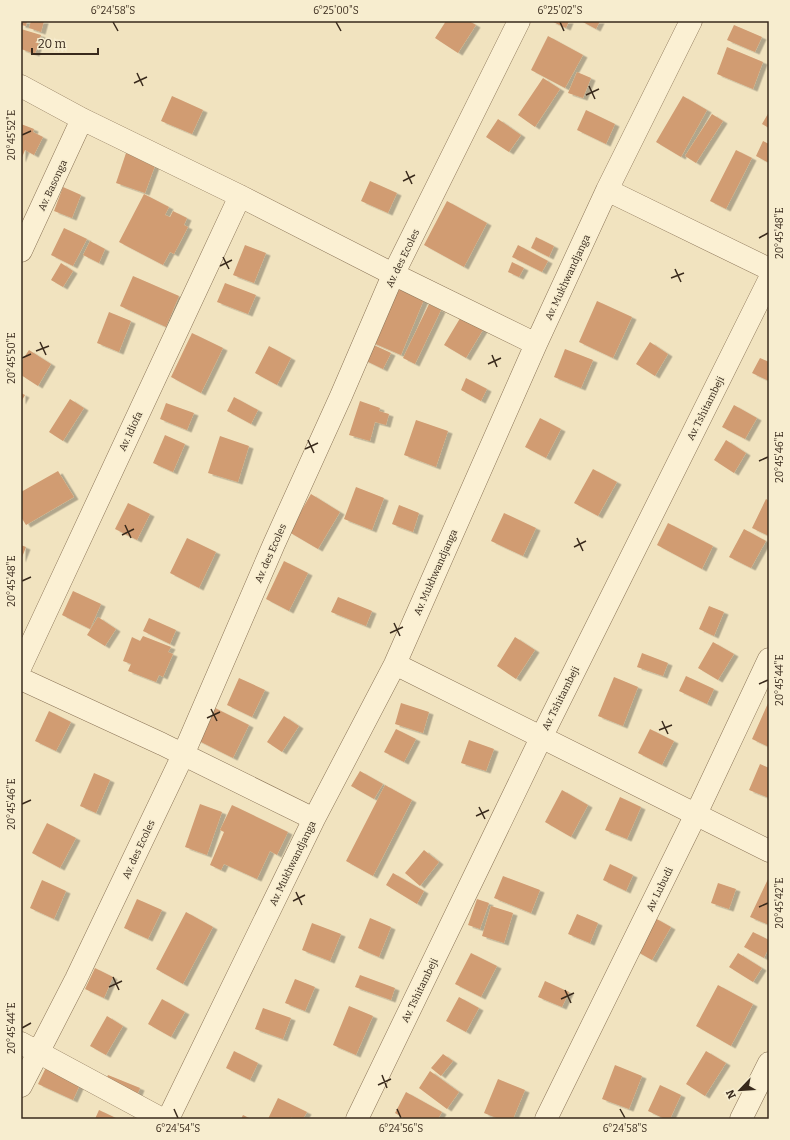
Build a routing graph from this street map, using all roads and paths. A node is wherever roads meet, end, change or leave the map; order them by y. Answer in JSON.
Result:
{"nodes":[{"id":1,"x":518,"y":21,"type":"edge"},
{"id":2,"x":691,"y":21,"type":"edge"},
{"id":3,"x":21,"y":86,"type":"edge"},
{"id":4,"x":82,"y":119,"type":"junction"},
{"id":5,"x":607,"y":190,"type":"junction"},
{"id":6,"x":240,"y":196,"type":"junction"},
{"id":7,"x":21,"y":251,"type":"edge"},
{"id":8,"x":769,"y":269,"type":"edge"},
{"id":9,"x":393,"y":274,"type":"junction"},
{"id":10,"x":769,"y":280,"type":"edge"},
{"id":11,"x":536,"y":344,"type":"junction"},
{"id":12,"x":769,"y":659,"type":"edge"},
{"id":13,"x":395,"y":664,"type":"junction"},
{"id":14,"x":21,"y":666,"type":"edge"},
{"id":15,"x":21,"y":679,"type":"edge"},
{"id":16,"x":541,"y":738,"type":"junction"},
{"id":17,"x":183,"y":755,"type":"junction"},
{"id":18,"x":696,"y":814,"type":"junction"},
{"id":19,"x":314,"y":819,"type":"junction"},
{"id":20,"x":769,"y":851,"type":"edge"},
{"id":21,"x":30,"y":1048,"type":"edge"},
{"id":22,"x":769,"y":1062,"type":"edge"},
{"id":23,"x":21,"y":1086,"type":"edge"},
{"id":24,"x":162,"y":1119,"type":"edge"},
{"id":25,"x":168,"y":1119,"type":"edge"},
{"id":26,"x":356,"y":1119,"type":"edge"},
{"id":27,"x":546,"y":1119,"type":"edge"},
{"id":28,"x":741,"y":1119,"type":"edge"}],
"edges":[{"from":1,"to":9,"type":"street","name":"Av. des Ecoles"},
{"from":2,"to":5,"type":"street","name":"Av. Mukhwandjanga"},
{"from":3,"to":4,"type":"street"},
{"from":4,"to":6,"type":"street"},
{"from":4,"to":7,"type":"street","name":"Av. Basonga"},
{"from":5,"to":8,"type":"street"},
{"from":5,"to":11,"type":"street","name":"Av. Mukhwandjanga"},
{"from":6,"to":9,"type":"street"},
{"from":6,"to":14,"type":"street","name":"Av. Idiofa"},
{"from":9,"to":11,"type":"street"},
{"from":9,"to":17,"type":"street","name":"Av. des Ecoles"},
{"from":10,"to":16,"type":"street","name":"Av. Tshitambeji"},
{"from":11,"to":13,"type":"street","name":"Av. Mukhwandjanga"},
{"from":12,"to":18,"type":"street","name":"Av. Lubudi"},
{"from":13,"to":16,"type":"street"},
{"from":13,"to":19,"type":"street","name":"Av. Mukhwandjanga"},
{"from":15,"to":17,"type":"street"},
{"from":16,"to":18,"type":"street"},
{"from":16,"to":26,"type":"street","name":"Av. Tshitambeji"},
{"from":17,"to":19,"type":"street"},
{"from":17,"to":21,"type":"street","name":"Av. des Ecoles"},
{"from":18,"to":20,"type":"street"},
{"from":18,"to":27,"type":"street","name":"Av. Lubudi"},
{"from":19,"to":25,"type":"street","name":"Av. Mukhwandjanga"},
{"from":21,"to":23,"type":"street","name":"Av. des Ecoles"},
{"from":21,"to":24,"type":"street"},
{"from":22,"to":28,"type":"street"}]}
